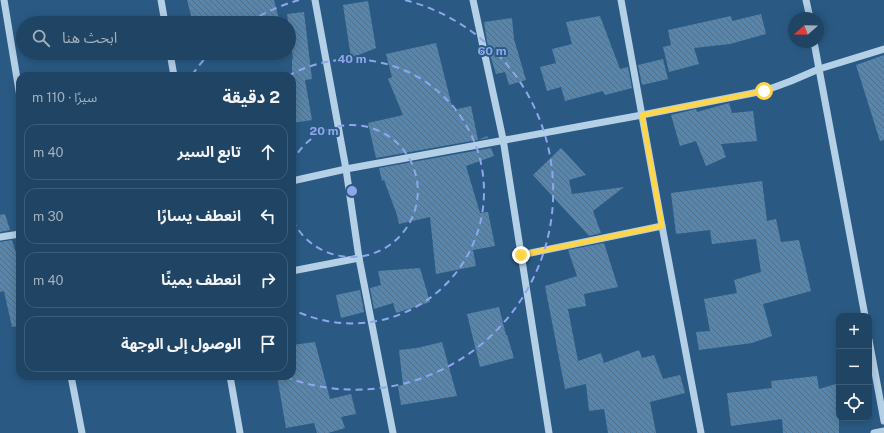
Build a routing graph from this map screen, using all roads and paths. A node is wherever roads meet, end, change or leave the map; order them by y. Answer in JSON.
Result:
{"nodes":[{"id":1,"x":4,"y":0,"type":"edge"},
{"id":2,"x":161,"y":0,"type":"edge"},
{"id":3,"x":316,"y":0,"type":"edge"},
{"id":4,"x":473,"y":0,"type":"edge"},
{"id":5,"x":621,"y":0,"type":"edge"},
{"id":6,"x":806,"y":0,"type":"edge"},
{"id":7,"x":809,"y":12,"type":"edge"},
{"id":8,"x":164,"y":16,"type":"edge"},
{"id":9,"x":815,"y":48,"type":"edge"},
{"id":10,"x":884,"y":49,"type":"edge"},
{"id":11,"x":171,"y":60,"type":"edge"},
{"id":12,"x":819,"y":69,"type":"junction"},
{"id":13,"x":173,"y":72,"type":"edge"},
{"id":14,"x":16,"y":73,"type":"edge"},
{"id":15,"x":642,"y":115,"type":"junction"},
{"id":16,"x":502,"y":139,"type":"junction"},
{"id":17,"x":346,"y":169,"type":"junction"},
{"id":18,"x":296,"y":180,"type":"edge"},
{"id":19,"x":662,"y":226,"type":"junction"},
{"id":20,"x":16,"y":235,"type":"edge"},
{"id":21,"x":0,"y":237,"type":"edge"},
{"id":22,"x":521,"y":255,"type":"junction"},
{"id":23,"x":359,"y":258,"type":"junction"},
{"id":24,"x":296,"y":270,"type":"edge"},
{"id":25,"x":863,"y":313,"type":"edge"},
{"id":26,"x":871,"y":349,"type":"edge"},
{"id":27,"x":72,"y":380,"type":"edge"},
{"id":28,"x":231,"y":380,"type":"edge"},
{"id":29,"x":884,"y":421,"type":"edge"},
{"id":30,"x":884,"y":431,"type":"edge"},
{"id":31,"x":82,"y":433,"type":"edge"},
{"id":32,"x":240,"y":433,"type":"edge"},
{"id":33,"x":393,"y":433,"type":"edge"},
{"id":34,"x":549,"y":433,"type":"edge"},
{"id":35,"x":702,"y":433,"type":"edge"},
{"id":36,"x":874,"y":433,"type":"edge"}],
"edges":[{"from":1,"to":14,"type":"street"},
{"from":2,"to":8,"type":"street"},
{"from":3,"to":17,"type":"street"},
{"from":4,"to":16,"type":"street"},
{"from":5,"to":15,"type":"street"},
{"from":6,"to":7,"type":"street"},
{"from":9,"to":12,"type":"street"},
{"from":10,"to":12,"type":"street"},
{"from":11,"to":13,"type":"street"},
{"from":12,"to":15,"type":"street"},
{"from":12,"to":25,"type":"street"},
{"from":15,"to":16,"type":"street"},
{"from":15,"to":19,"type":"street"},
{"from":16,"to":17,"type":"street"},
{"from":16,"to":22,"type":"street"},
{"from":17,"to":18,"type":"street"},
{"from":17,"to":23,"type":"street"},
{"from":19,"to":22,"type":"street"},
{"from":19,"to":35,"type":"street"},
{"from":20,"to":21,"type":"street"},
{"from":22,"to":34,"type":"street"},
{"from":23,"to":24,"type":"street"},
{"from":23,"to":33,"type":"street"},
{"from":26,"to":29,"type":"street"},
{"from":27,"to":31,"type":"street"},
{"from":28,"to":32,"type":"street"},
{"from":30,"to":36,"type":"street"}]}
